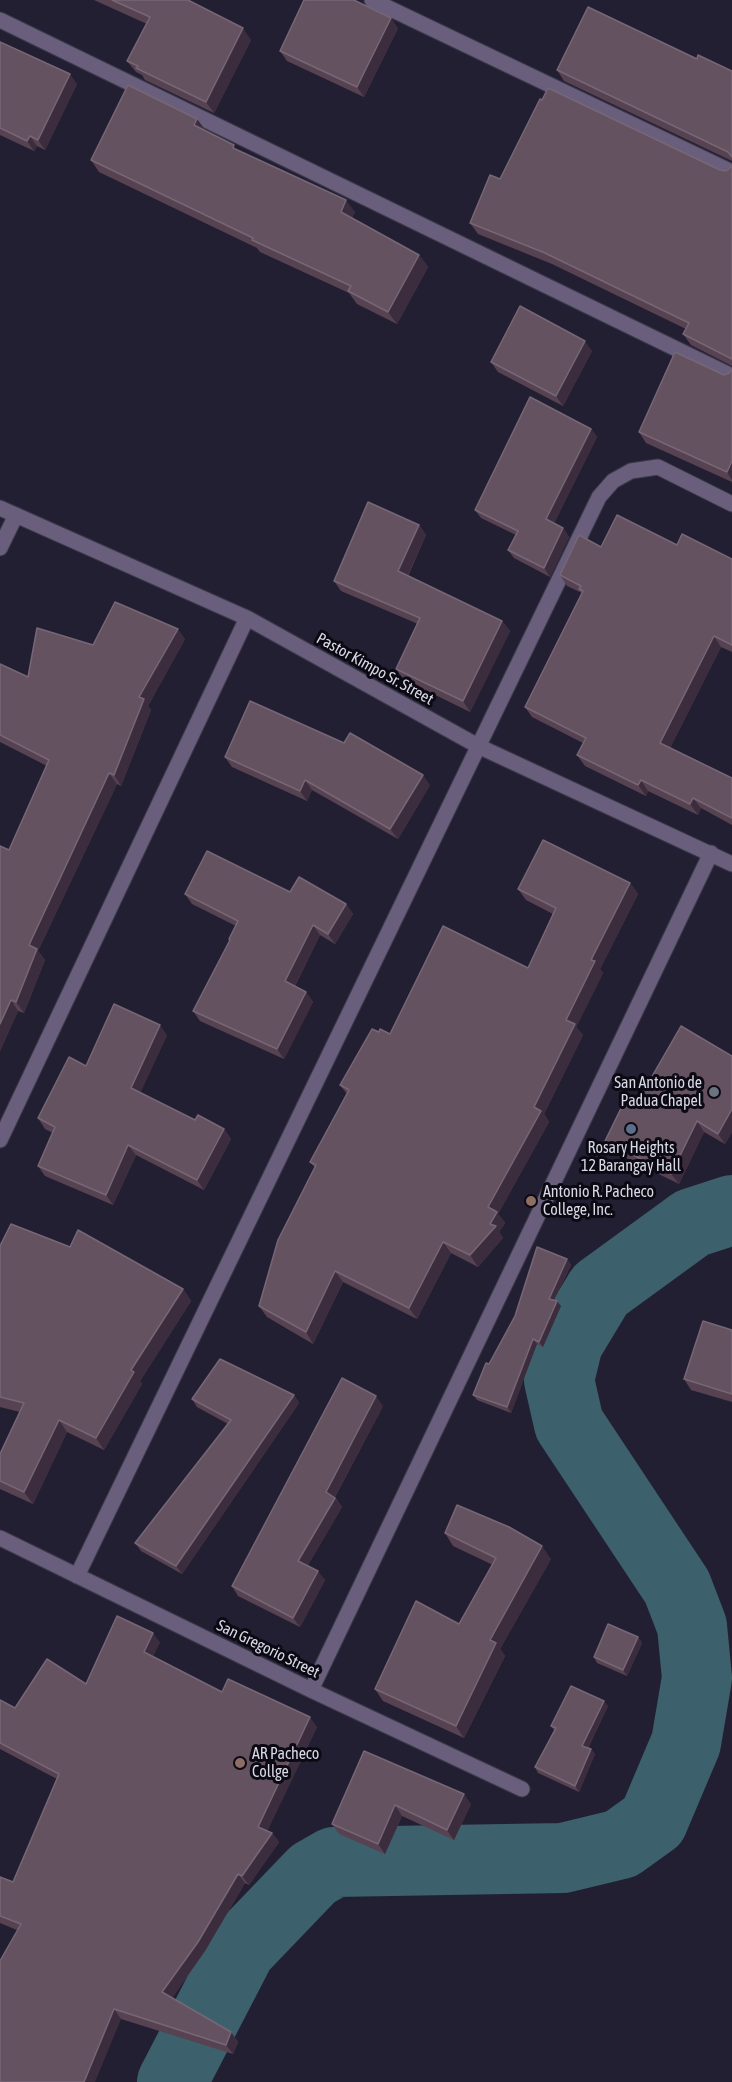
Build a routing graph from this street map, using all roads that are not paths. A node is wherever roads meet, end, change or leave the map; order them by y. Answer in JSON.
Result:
{"nodes":[{"id":1,"x":372,"y":0,"type":"edge"},
{"id":2,"x":0,"y":20,"type":"edge"},
{"id":3,"x":732,"y":172,"type":"edge"},
{"id":4,"x":732,"y":376,"type":"edge"},
{"id":5,"x":732,"y":504,"type":"edge"},
{"id":6,"x":0,"y":507,"type":"edge"},
{"id":7,"x":16,"y":515,"type":"junction"},
{"id":8,"x":0,"y":548,"type":"edge"},
{"id":9,"x":247,"y":618,"type":"junction"},
{"id":10,"x":478,"y":746,"type":"junction"},
{"id":11,"x":711,"y":854,"type":"junction"},
{"id":12,"x":732,"y":864,"type":"edge"},
{"id":13,"x":0,"y":1140,"type":"edge"},
{"id":14,"x":0,"y":1538,"type":"edge"},
{"id":15,"x":77,"y":1576,"type":"junction"},
{"id":16,"x":311,"y":1690,"type":"junction"},
{"id":17,"x":522,"y":1789,"type":"dead end"}],
"edges":[{"from":1,"to":3,"type":"street"},
{"from":2,"to":4,"type":"street"},
{"from":5,"to":10,"type":"street"},
{"from":6,"to":7,"type":"street","name":"Pastor Kimpo Sr. Street"},
{"from":7,"to":8,"type":"street"},
{"from":7,"to":9,"type":"street","name":"Pastor Kimpo Sr. Street"},
{"from":9,"to":10,"type":"street","name":"Pastor Kimpo Sr. Street"},
{"from":9,"to":13,"type":"street"},
{"from":10,"to":11,"type":"street","name":"Pastor Kimpo Sr. Street"},
{"from":10,"to":15,"type":"street"},
{"from":11,"to":12,"type":"street","name":"Pastor Kimpo Sr. Street"},
{"from":11,"to":16,"type":"street"},
{"from":14,"to":15,"type":"street","name":"San Gregorio Street"},
{"from":15,"to":16,"type":"street","name":"San Gregorio Street"},
{"from":16,"to":17,"type":"street","name":"San Gregorio Street"}]}
